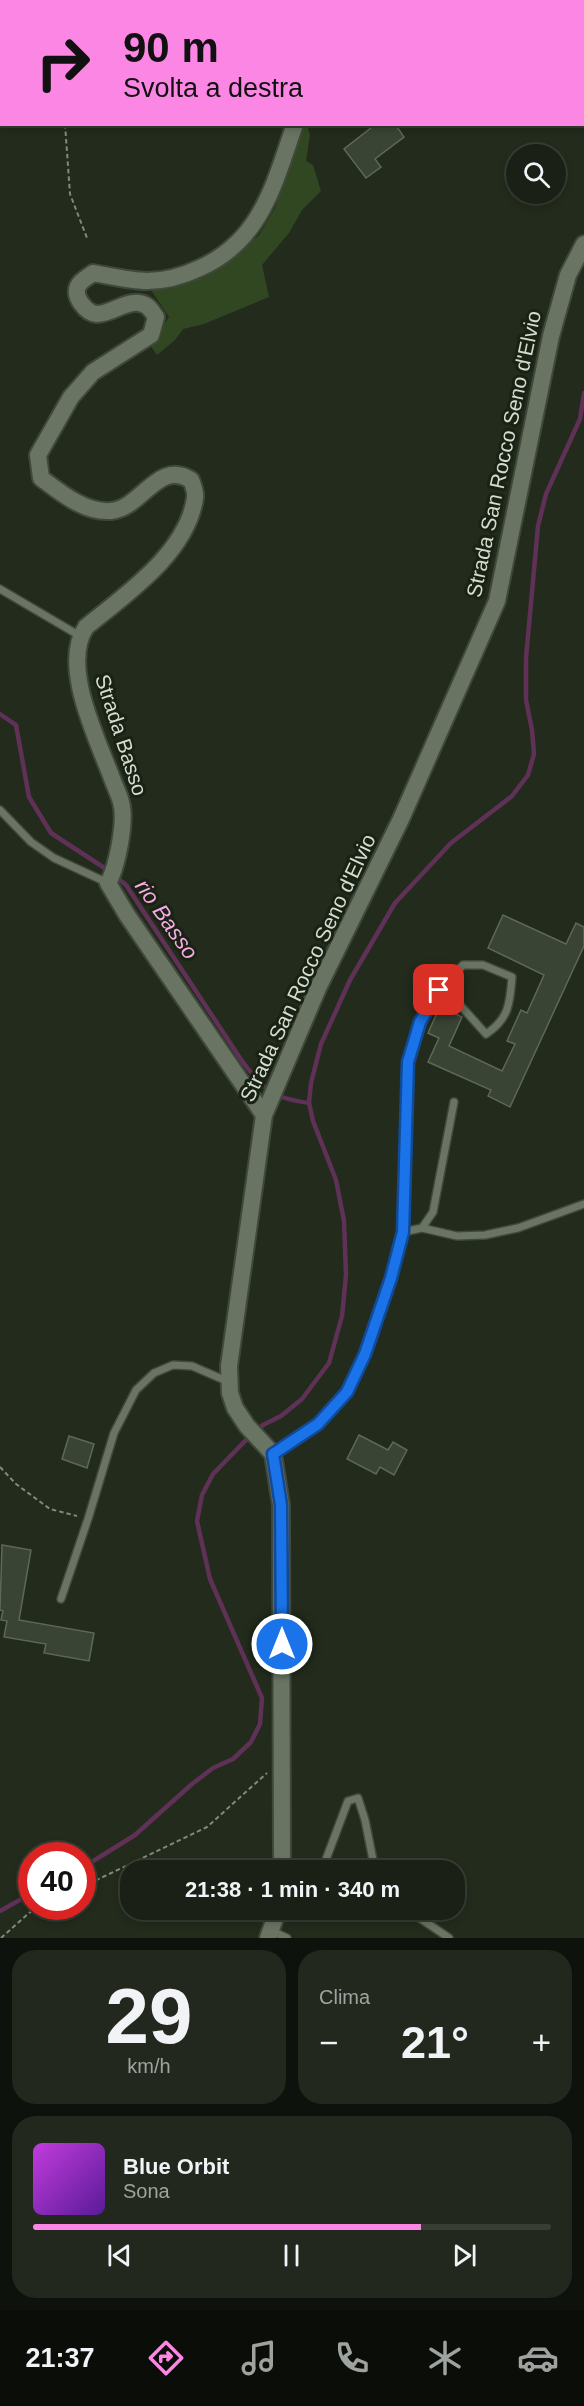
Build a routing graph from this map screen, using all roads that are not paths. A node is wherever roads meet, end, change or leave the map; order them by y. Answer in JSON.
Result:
{"nodes":[{"id":1,"x":294,"y":126,"type":"edge"},
{"id":2,"x":584,"y":244,"type":"edge"},
{"id":3,"x":0,"y":589,"type":"edge"},
{"id":4,"x":80,"y":636,"type":"junction"},
{"id":5,"x":0,"y":810,"type":"edge"},
{"id":6,"x":111,"y":876,"type":"junction"},
{"id":7,"x":439,"y":990,"type":"junction"},
{"id":8,"x":454,"y":1102,"type":"dead end"},
{"id":9,"x":267,"y":1108,"type":"junction"},
{"id":10,"x":584,"y":1204,"type":"edge"},
{"id":11,"x":422,"y":1228,"type":"junction"},
{"id":12,"x":403,"y":1232,"type":"junction"},
{"id":13,"x":230,"y":1387,"type":"junction"},
{"id":14,"x":269,"y":1450,"type":"junction"},
{"id":15,"x":61,"y":1599,"type":"dead end"},
{"id":16,"x":282,"y":1860,"type":"edge"},
{"id":17,"x":326,"y":1860,"type":"edge"},
{"id":18,"x":373,"y":1860,"type":"edge"},
{"id":19,"x":277,"y":1920,"type":"edge"},
{"id":20,"x":423,"y":1920,"type":"edge"},
{"id":21,"x":276,"y":1936,"type":"edge"},
{"id":22,"x":449,"y":1938,"type":"edge"}],
"edges":[{"from":1,"to":4,"type":"street"},
{"from":2,"to":9,"type":"street","name":"Strada San Rocco Seno d'Elvio"},
{"from":3,"to":4,"type":"lane"},
{"from":4,"to":6,"type":"street","name":"Strada Basso"},
{"from":5,"to":6,"type":"lane"},
{"from":6,"to":9,"type":"street"},
{"from":7,"to":7,"type":"lane"},
{"from":7,"to":12,"type":"lane"},
{"from":8,"to":11,"type":"lane"},
{"from":9,"to":13,"type":"street","name":"Strada San Rocco Seno d'Elvio"},
{"from":10,"to":11,"type":"lane"},
{"from":11,"to":12,"type":"lane"},
{"from":12,"to":14,"type":"lane"},
{"from":13,"to":14,"type":"street","name":"Strada San Rocco Seno d'Elvio"},
{"from":13,"to":15,"type":"lane"},
{"from":14,"to":16,"type":"street"},
{"from":17,"to":18,"type":"lane"},
{"from":19,"to":21,"type":"street"},
{"from":20,"to":22,"type":"lane"}]}
